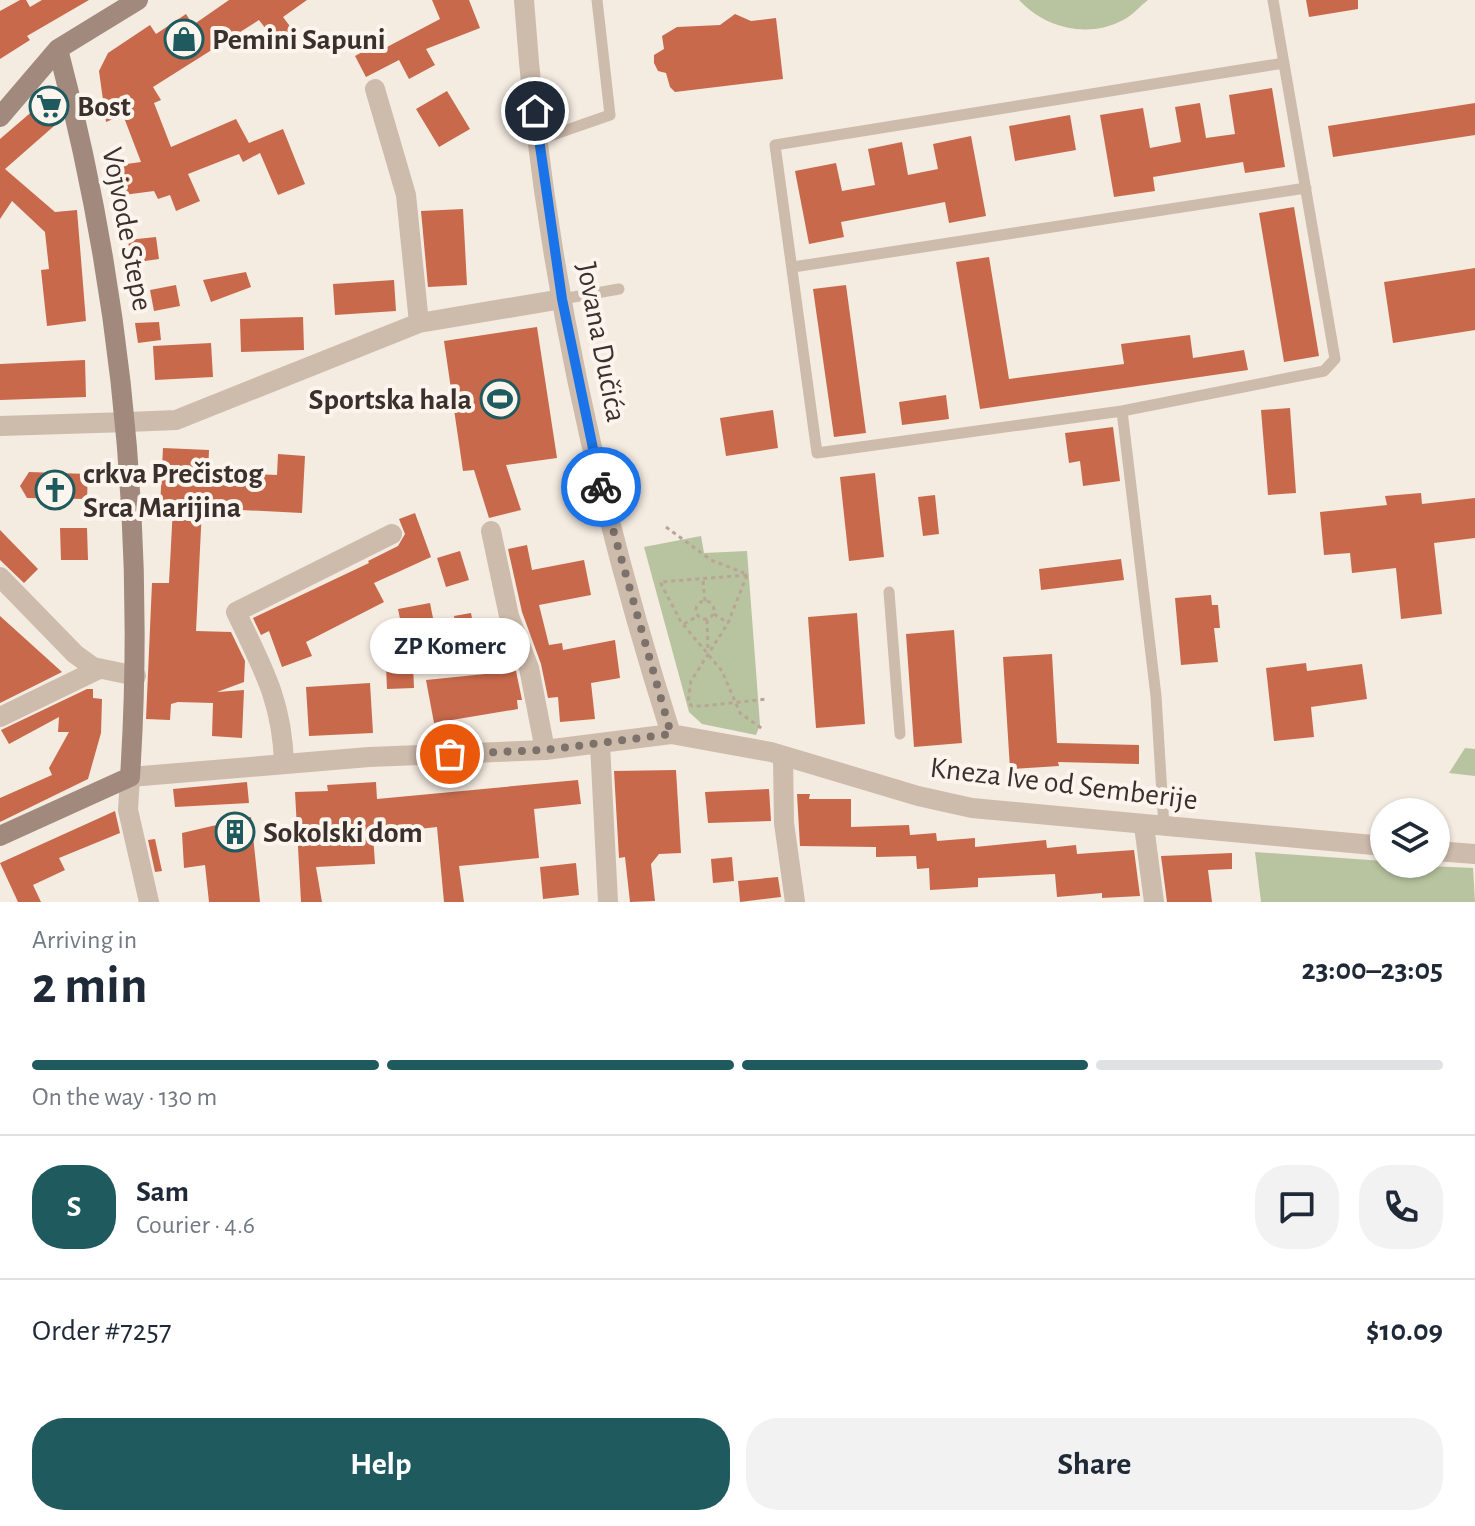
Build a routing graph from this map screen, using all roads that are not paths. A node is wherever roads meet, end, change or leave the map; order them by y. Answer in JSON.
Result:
{"nodes":[{"id":1,"x":138,"y":0,"type":"edge"},
{"id":2,"x":524,"y":0,"type":"edge"},
{"id":3,"x":597,"y":0,"type":"edge"},
{"id":4,"x":1273,"y":0,"type":"edge"},
{"id":5,"x":58,"y":49,"type":"junction"},
{"id":6,"x":1284,"y":63,"type":"junction"},
{"id":7,"x":375,"y":89,"type":"dead end"},
{"id":8,"x":0,"y":117,"type":"edge"},
{"id":9,"x":538,"y":140,"type":"junction"},
{"id":10,"x":1306,"y":188,"type":"junction"},
{"id":11,"x":793,"y":267,"type":"junction"},
{"id":12,"x":619,"y":289,"type":"dead end"},
{"id":13,"x":562,"y":299,"type":"junction"},
{"id":14,"x":419,"y":323,"type":"junction"},
{"id":15,"x":1122,"y":411,"type":"junction"},
{"id":16,"x":128,"y":422,"type":"junction"},
{"id":17,"x":0,"y":426,"type":"edge"},
{"id":18,"x":491,"y":531,"type":"dead end"},
{"id":19,"x":392,"y":534,"type":"dead end"},
{"id":20,"x":0,"y":577,"type":"edge"},
{"id":21,"x":889,"y":592,"type":"dead end"},
{"id":22,"x":99,"y":669,"type":"junction"},
{"id":23,"x":136,"y":676,"type":"junction"},
{"id":24,"x":0,"y":717,"type":"edge"},
{"id":25,"x":671,"y":734,"type":"junction"},
{"id":26,"x":900,"y":734,"type":"dead end"},
{"id":27,"x":600,"y":744,"type":"junction"},
{"id":28,"x":545,"y":750,"type":"junction"},
{"id":29,"x":783,"y":757,"type":"junction"},
{"id":30,"x":284,"y":763,"type":"junction"},
{"id":31,"x":130,"y":777,"type":"junction"},
{"id":32,"x":1154,"y":827,"type":"junction"},
{"id":33,"x":0,"y":836,"type":"edge"},
{"id":34,"x":1370,"y":845,"type":"edge"},
{"id":35,"x":1450,"y":852,"type":"edge"},
{"id":36,"x":1475,"y":854,"type":"edge"},
{"id":37,"x":149,"y":902,"type":"edge"},
{"id":38,"x":608,"y":902,"type":"edge"},
{"id":39,"x":795,"y":902,"type":"edge"},
{"id":40,"x":1154,"y":902,"type":"edge"}],
"edges":[{"from":1,"to":5,"type":"main road"},
{"from":2,"to":9,"type":"street","name":"Jovana Dučića"},
{"from":3,"to":9,"type":"lane"},
{"from":4,"to":6,"type":"lane"},
{"from":5,"to":8,"type":"main road"},
{"from":5,"to":16,"type":"main road","name":"Vojvode Stepe"},
{"from":6,"to":10,"type":"lane"},
{"from":6,"to":11,"type":"lane"},
{"from":7,"to":14,"type":"street"},
{"from":9,"to":13,"type":"street","name":"Jovana Dučića"},
{"from":10,"to":11,"type":"lane"},
{"from":10,"to":15,"type":"lane"},
{"from":11,"to":15,"type":"lane"},
{"from":12,"to":13,"type":"lane"},
{"from":13,"to":14,"type":"street"},
{"from":13,"to":25,"type":"street","name":"Jovana Dučića"},
{"from":14,"to":16,"type":"street"},
{"from":15,"to":32,"type":"lane"},
{"from":16,"to":17,"type":"street"},
{"from":16,"to":23,"type":"main road","name":"Vojvode Stepe"},
{"from":18,"to":28,"type":"street"},
{"from":19,"to":30,"type":"street"},
{"from":20,"to":22,"type":"street"},
{"from":21,"to":26,"type":"lane"},
{"from":22,"to":23,"type":"street"},
{"from":22,"to":24,"type":"street"},
{"from":23,"to":31,"type":"main road","name":"Vojvode Stepe"},
{"from":25,"to":27,"type":"street","name":"Kneza Ive od Semberije"},
{"from":25,"to":29,"type":"street","name":"Kneza Ive od Semberije"},
{"from":27,"to":28,"type":"street","name":"Kneza Ive od Semberije"},
{"from":27,"to":38,"type":"street"},
{"from":28,"to":30,"type":"street","name":"Kneza Ive od Semberije"},
{"from":29,"to":32,"type":"street","name":"Kneza Ive od Semberije"},
{"from":29,"to":39,"type":"street"},
{"from":30,"to":31,"type":"street","name":"Kneza Ive od Semberije"},
{"from":31,"to":33,"type":"main road"},
{"from":31,"to":37,"type":"street"},
{"from":32,"to":34,"type":"street","name":"Kneza Ive od Semberije"},
{"from":32,"to":40,"type":"street"},
{"from":35,"to":36,"type":"street"}]}
